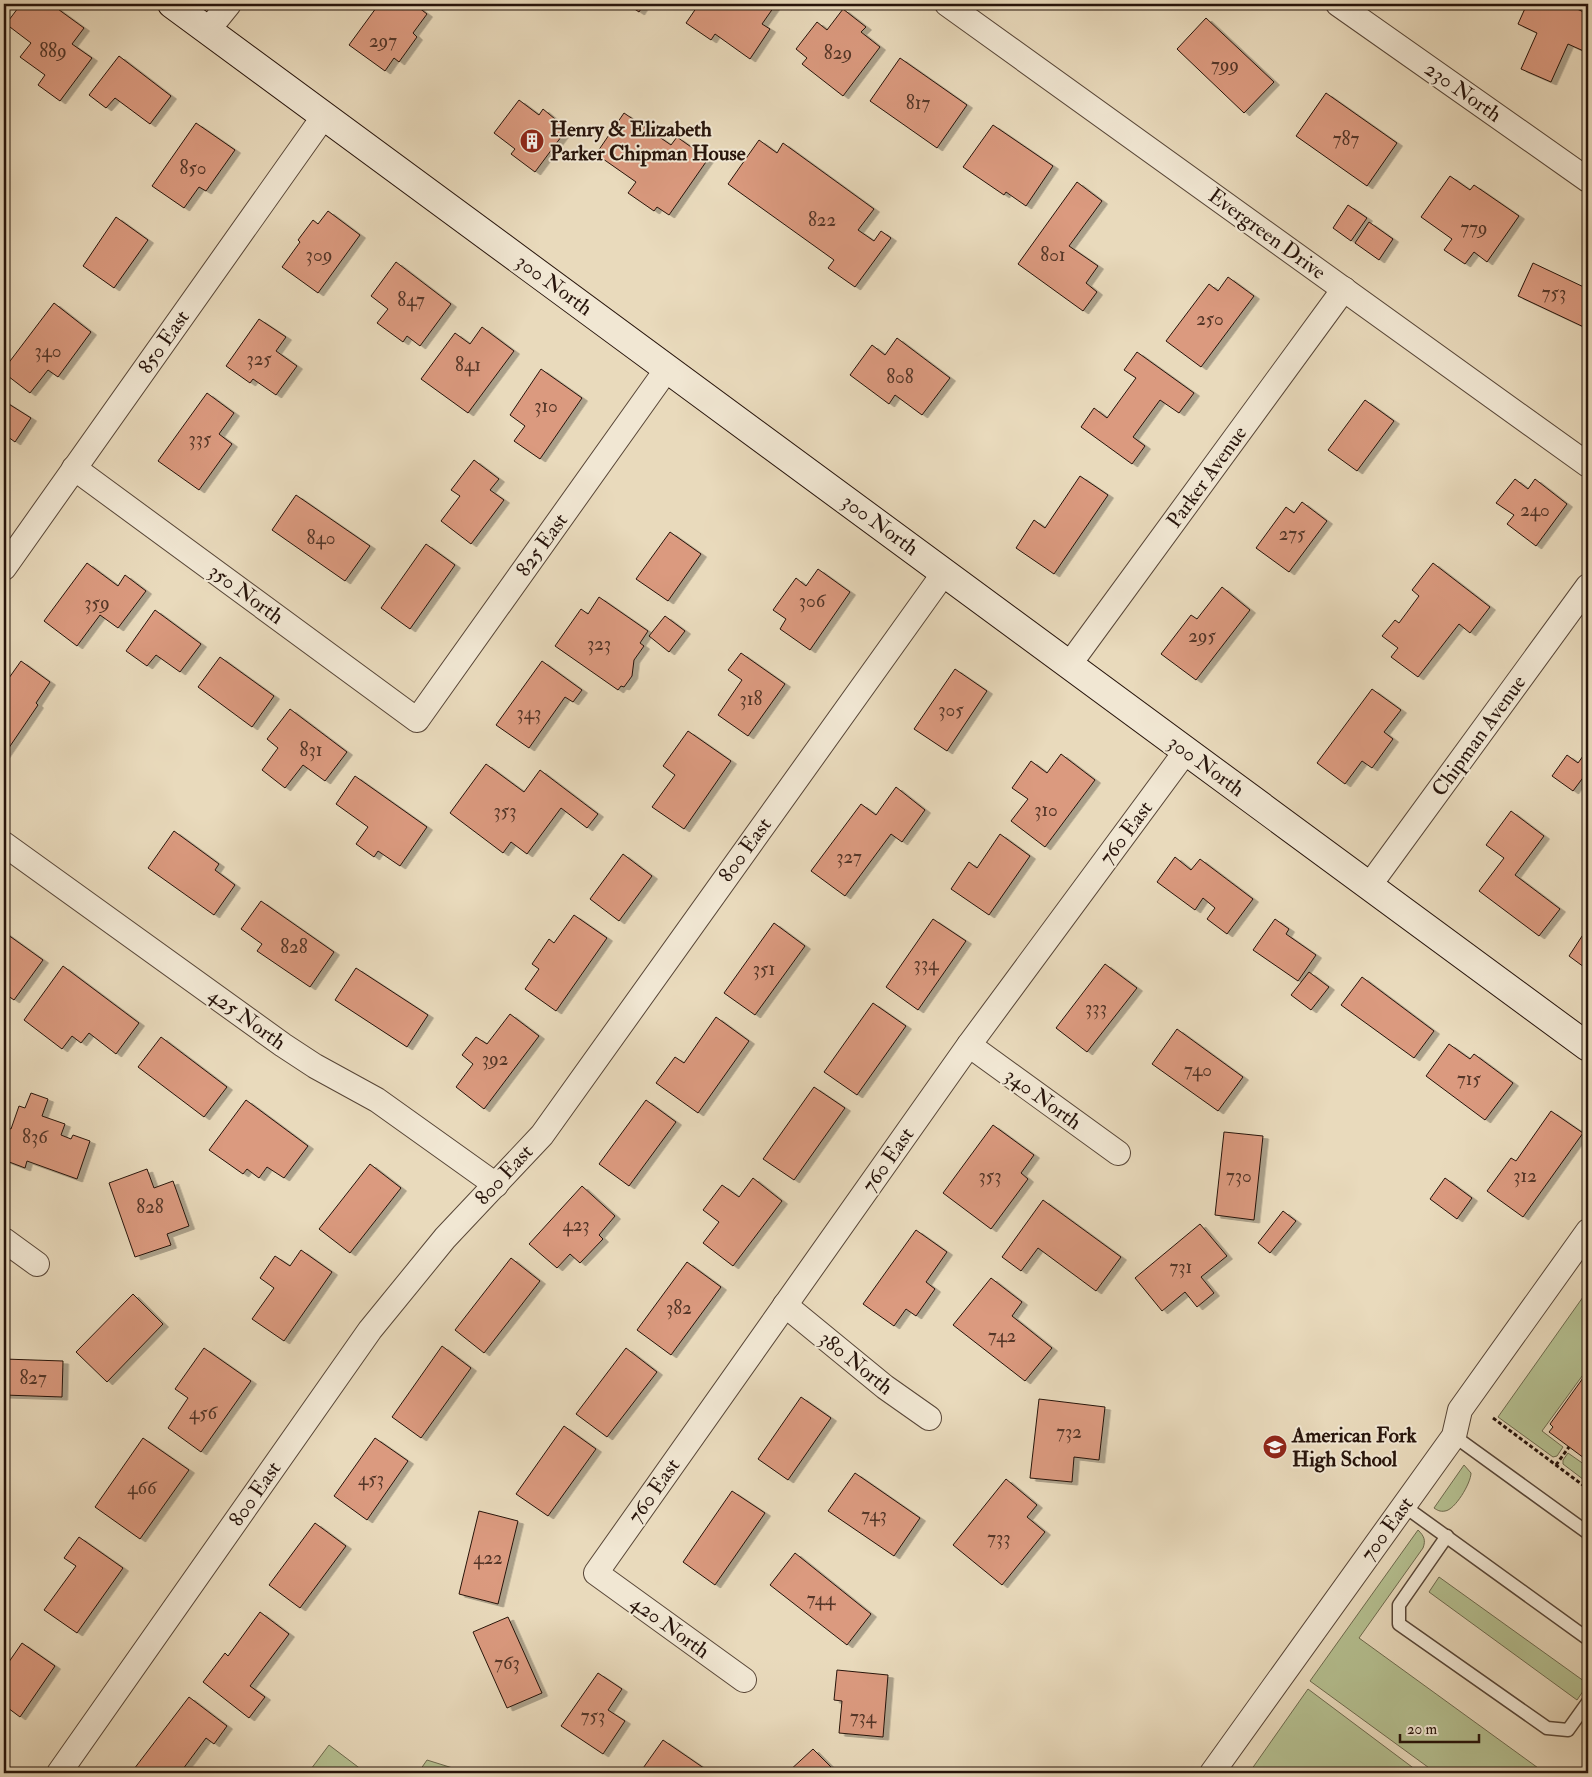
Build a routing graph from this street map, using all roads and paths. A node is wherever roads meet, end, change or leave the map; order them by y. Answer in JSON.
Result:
{"nodes":[{"id":1,"x":172,"y":4,"type":"edge"},
{"id":2,"x":229,"y":4,"type":"edge"},
{"id":3,"x":947,"y":4,"type":"edge"},
{"id":4,"x":1338,"y":4,"type":"edge"},
{"id":5,"x":208,"y":30,"type":"junction"},
{"id":6,"x":324,"y":116,"type":"junction"},
{"id":7,"x":1588,"y":180,"type":"edge"},
{"id":8,"x":1344,"y":289,"type":"junction"},
{"id":9,"x":667,"y":369,"type":"junction"},
{"id":10,"x":1588,"y":465,"type":"edge"},
{"id":11,"x":74,"y":468,"type":"junction"},
{"id":12,"x":4,"y":568,"type":"edge"},
{"id":13,"x":944,"y":573,"type":"junction"},
{"id":14,"x":1588,"y":586,"type":"edge"},
{"id":15,"x":1069,"y":665,"type":"junction"},
{"id":16,"x":417,"y":720,"type":"joint"},
{"id":17,"x":1186,"y":751,"type":"junction"},
{"id":18,"x":4,"y":844,"type":"edge"},
{"id":19,"x":1369,"y":886,"type":"junction"},
{"id":20,"x":969,"y":1045,"type":"junction"},
{"id":21,"x":1588,"y":1047,"type":"edge"},
{"id":22,"x":1118,"y":1153,"type":"dead end"},
{"id":23,"x":496,"y":1185,"type":"junction"},
{"id":24,"x":1588,"y":1231,"type":"edge"},
{"id":25,"x":4,"y":1240,"type":"edge"},
{"id":26,"x":37,"y":1264,"type":"dead end"},
{"id":27,"x":785,"y":1305,"type":"junction"},
{"id":28,"x":929,"y":1418,"type":"dead end"},
{"id":29,"x":1493,"y":1418,"type":"dead end"},
{"id":30,"x":1454,"y":1436,"type":"junction"},
{"id":31,"x":1569,"y":1447,"type":"dead end"},
{"id":32,"x":1556,"y":1465,"type":"junction"},
{"id":33,"x":1588,"y":1489,"type":"edge"},
{"id":34,"x":1404,"y":1506,"type":"junction"},
{"id":35,"x":1588,"y":1533,"type":"edge"},
{"id":36,"x":1446,"y":1536,"type":"junction"},
{"id":37,"x":596,"y":1573,"type":"joint"},
{"id":38,"x":1588,"y":1639,"type":"edge"},
{"id":39,"x":744,"y":1680,"type":"dead end"},
{"id":40,"x":1588,"y":1702,"type":"edge"},
{"id":41,"x":59,"y":1773,"type":"edge"},
{"id":42,"x":1212,"y":1773,"type":"edge"}],
"edges":[{"from":1,"to":5,"type":"street","name":"300 North"},
{"from":2,"to":5,"type":"street"},
{"from":3,"to":8,"type":"street","name":"Evergreen Drive"},
{"from":4,"to":7,"type":"street","name":"230 North"},
{"from":5,"to":6,"type":"street","name":"300 North"},
{"from":6,"to":9,"type":"street","name":"300 North"},
{"from":6,"to":11,"type":"street","name":"850 East"},
{"from":8,"to":10,"type":"street","name":"Evergreen Drive"},
{"from":8,"to":15,"type":"street","name":"Parker Avenue"},
{"from":9,"to":13,"type":"street","name":"300 North"},
{"from":9,"to":16,"type":"street","name":"825 East"},
{"from":11,"to":12,"type":"street","name":"850 East"},
{"from":11,"to":16,"type":"street","name":"350 North"},
{"from":13,"to":15,"type":"street","name":"300 North"},
{"from":13,"to":23,"type":"street","name":"800 East"},
{"from":14,"to":19,"type":"street","name":"Chipman Avenue"},
{"from":15,"to":17,"type":"street","name":"300 North"},
{"from":17,"to":19,"type":"street","name":"300 North"},
{"from":17,"to":20,"type":"street","name":"760 East"},
{"from":18,"to":23,"type":"street","name":"425 North"},
{"from":19,"to":21,"type":"street","name":"300 North"},
{"from":20,"to":22,"type":"street","name":"340 North"},
{"from":20,"to":27,"type":"street","name":"760 East"},
{"from":23,"to":41,"type":"street","name":"800 East"},
{"from":24,"to":30,"type":"street","name":"700 East"},
{"from":25,"to":26,"type":"street"},
{"from":27,"to":28,"type":"street","name":"380 North"},
{"from":27,"to":37,"type":"street","name":"760 East"},
{"from":29,"to":32,"type":"path"},
{"from":30,"to":34,"type":"street","name":"700 East"},
{"from":30,"to":35,"type":"lane"},
{"from":31,"to":32,"type":"path"},
{"from":32,"to":33,"type":"path"},
{"from":34,"to":36,"type":"lane"},
{"from":34,"to":42,"type":"street","name":"700 East"},
{"from":36,"to":38,"type":"lane"},
{"from":36,"to":40,"type":"lane"},
{"from":37,"to":39,"type":"street","name":"420 North"}]}
